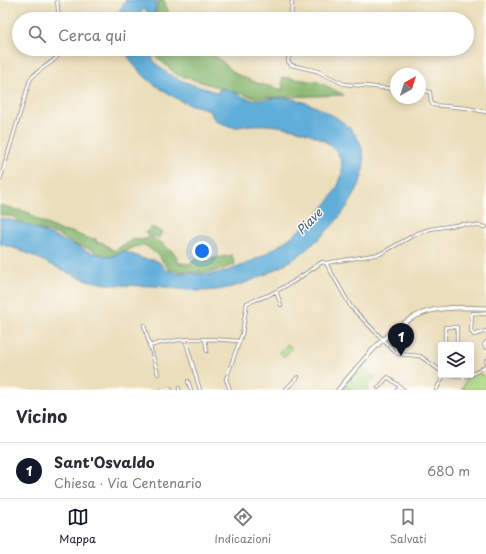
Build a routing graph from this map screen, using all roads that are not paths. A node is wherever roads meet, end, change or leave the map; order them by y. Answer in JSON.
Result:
{"nodes":[{"id":1,"x":57,"y":0,"type":"edge"},
{"id":2,"x":292,"y":0,"type":"edge"},
{"id":3,"x":58,"y":12,"type":"edge"},
{"id":4,"x":291,"y":12,"type":"edge"},
{"id":5,"x":58,"y":56,"type":"edge"},
{"id":6,"x":289,"y":56,"type":"edge"},
{"id":7,"x":390,"y":88,"type":"edge"},
{"id":8,"x":426,"y":91,"type":"edge"},
{"id":9,"x":486,"y":112,"type":"edge"},
{"id":10,"x":0,"y":180,"type":"edge"},
{"id":11,"x":486,"y":227,"type":"edge"},
{"id":12,"x":325,"y":262,"type":"junction"},
{"id":13,"x":276,"y":291,"type":"junction"},
{"id":14,"x":281,"y":305,"type":"dead end"},
{"id":15,"x":486,"y":308,"type":"edge"},
{"id":16,"x":486,"y":314,"type":"edge"},
{"id":17,"x":144,"y":325,"type":"dead end"},
{"id":18,"x":486,"y":331,"type":"edge"},
{"id":19,"x":185,"y":339,"type":"junction"},
{"id":20,"x":205,"y":339,"type":"junction"},
{"id":21,"x":239,"y":341,"type":"junction"},
{"id":22,"x":383,"y":341,"type":"junction"},
{"id":23,"x":445,"y":342,"type":"edge"},
{"id":24,"x":458,"y":342,"type":"edge"},
{"id":25,"x":486,"y":342,"type":"edge"},
{"id":26,"x":149,"y":346,"type":"junction"},
{"id":27,"x":486,"y":348,"type":"edge"},
{"id":28,"x":207,"y":351,"type":"dead end"},
{"id":29,"x":486,"y":366,"type":"edge"},
{"id":30,"x":438,"y":369,"type":"edge"},
{"id":31,"x":474,"y":373,"type":"edge"},
{"id":32,"x":158,"y":374,"type":"dead end"},
{"id":33,"x":298,"y":377,"type":"dead end"},
{"id":34,"x":442,"y":378,"type":"edge"},
{"id":35,"x":188,"y":381,"type":"dead end"},
{"id":36,"x":400,"y":387,"type":"junction"},
{"id":37,"x":378,"y":388,"type":"dead end"},
{"id":38,"x":163,"y":390,"type":"edge"},
{"id":39,"x":171,"y":390,"type":"edge"},
{"id":40,"x":191,"y":390,"type":"edge"},
{"id":41,"x":200,"y":390,"type":"edge"},
{"id":42,"x":230,"y":390,"type":"edge"},
{"id":43,"x":285,"y":390,"type":"edge"},
{"id":44,"x":336,"y":390,"type":"edge"},
{"id":45,"x":397,"y":390,"type":"edge"},
{"id":46,"x":404,"y":390,"type":"edge"},
{"id":47,"x":436,"y":390,"type":"edge"}],
"edges":[{"from":1,"to":3,"type":"street"},
{"from":2,"to":4,"type":"street"},
{"from":5,"to":10,"type":"street"},
{"from":6,"to":7,"type":"street"},
{"from":8,"to":9,"type":"street"},
{"from":11,"to":12,"type":"street"},
{"from":12,"to":13,"type":"street"},
{"from":12,"to":22,"type":"street"},
{"from":13,"to":14,"type":"street"},
{"from":13,"to":21,"type":"street"},
{"from":15,"to":22,"type":"main road"},
{"from":16,"to":18,"type":"street"},
{"from":17,"to":26,"type":"street"},
{"from":19,"to":20,"type":"street"},
{"from":19,"to":26,"type":"street"},
{"from":19,"to":41,"type":"street"},
{"from":20,"to":21,"type":"street"},
{"from":20,"to":28,"type":"street"},
{"from":21,"to":42,"type":"street"},
{"from":22,"to":30,"type":"street"},
{"from":22,"to":44,"type":"main road"},
{"from":23,"to":24,"type":"street"},
{"from":25,"to":27,"type":"street"},
{"from":26,"to":32,"type":"street"},
{"from":29,"to":31,"type":"street"},
{"from":33,"to":43,"type":"street"},
{"from":34,"to":47,"type":"street"},
{"from":35,"to":40,"type":"street"},
{"from":36,"to":37,"type":"street"},
{"from":36,"to":45,"type":"street"},
{"from":36,"to":46,"type":"street"},
{"from":38,"to":39,"type":"street"}]}
